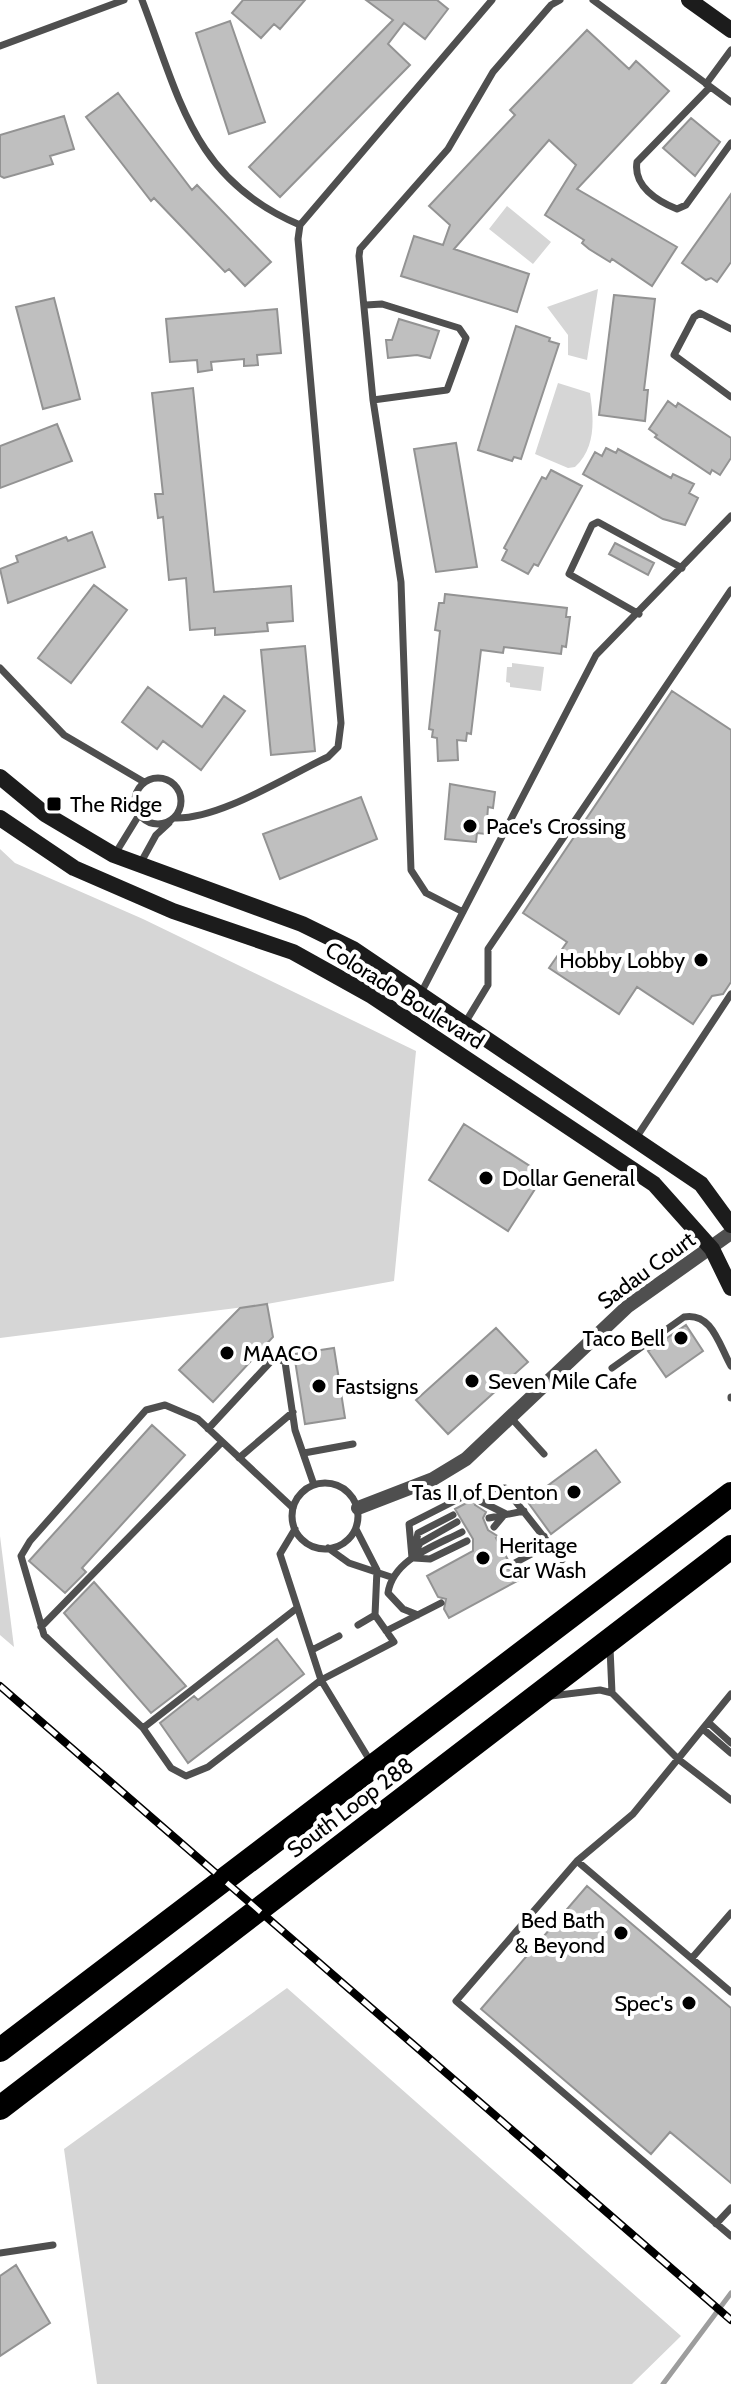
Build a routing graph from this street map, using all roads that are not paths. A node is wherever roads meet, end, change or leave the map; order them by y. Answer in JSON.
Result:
{"nodes":[{"id":1,"x":124,"y":0,"type":"edge"},
{"id":2,"x":142,"y":0,"type":"edge"},
{"id":3,"x":560,"y":0,"type":"edge"},
{"id":4,"x":593,"y":0,"type":"edge"},
{"id":5,"x":689,"y":0,"type":"edge"},
{"id":6,"x":489,"y":1,"type":"edge"},
{"id":7,"x":731,"y":30,"type":"edge"},
{"id":8,"x":0,"y":46,"type":"edge"},
{"id":9,"x":731,"y":50,"type":"edge"},
{"id":10,"x":708,"y":86,"type":"junction"},
{"id":11,"x":731,"y":102,"type":"edge"},
{"id":12,"x":731,"y":143,"type":"edge"},
{"id":13,"x":300,"y":225,"type":"junction"},
{"id":14,"x":366,"y":305,"type":"junction"},
{"id":15,"x":731,"y":329,"type":"edge"},
{"id":16,"x":731,"y":397,"type":"edge"},
{"id":17,"x":373,"y":400,"type":"junction"},
{"id":18,"x":731,"y":516,"type":"edge"},
{"id":19,"x":682,"y":568,"type":"junction"},
{"id":20,"x":731,"y":590,"type":"edge"},
{"id":21,"x":639,"y":614,"type":"junction"},
{"id":22,"x":0,"y":668,"type":"edge"},
{"id":23,"x":0,"y":777,"type":"edge"},
{"id":24,"x":144,"y":782,"type":"junction"},
{"id":25,"x":139,"y":815,"type":"junction"},
{"id":26,"x":0,"y":818,"type":"edge"},
{"id":27,"x":173,"y":819,"type":"junction"},
{"id":28,"x":114,"y":855,"type":"junction"},
{"id":29,"x":139,"y":866,"type":"junction"},
{"id":30,"x":100,"y":880,"type":"junction"},
{"id":31,"x":125,"y":892,"type":"junction"},
{"id":32,"x":463,"y":912,"type":"junction"},
{"id":33,"x":731,"y":994,"type":"edge"},
{"id":34,"x":420,"y":995,"type":"junction"},
{"id":35,"x":404,"y":1018,"type":"junction"},
{"id":36,"x":464,"y":1025,"type":"junction"},
{"id":37,"x":636,"y":1138,"type":"junction"},
{"id":38,"x":731,"y":1225,"type":"edge"},
{"id":39,"x":731,"y":1233,"type":"edge"},
{"id":40,"x":712,"y":1249,"type":"junction"},
{"id":41,"x":731,"y":1288,"type":"edge"},
{"id":42,"x":731,"y":1366,"type":"edge"},
{"id":43,"x":612,"y":1368,"type":"dead end"},
{"id":44,"x":293,"y":1412,"type":"junction"},
{"id":45,"x":512,"y":1419,"type":"junction"},
{"id":46,"x":208,"y":1429,"type":"junction"},
{"id":47,"x":222,"y":1442,"type":"junction"},
{"id":48,"x":353,"y":1444,"type":"dead end"},
{"id":49,"x":304,"y":1453,"type":"junction"},
{"id":50,"x":544,"y":1454,"type":"dead end"},
{"id":51,"x":239,"y":1458,"type":"junction"},
{"id":52,"x":314,"y":1485,"type":"junction"},
{"id":53,"x":731,"y":1494,"type":"edge"},
{"id":54,"x":482,"y":1504,"type":"dead end"},
{"id":55,"x":293,"y":1508,"type":"junction"},
{"id":56,"x":358,"y":1508,"type":"junction"},
{"id":57,"x":524,"y":1511,"type":"junction"},
{"id":58,"x":506,"y":1514,"type":"junction"},
{"id":59,"x":489,"y":1518,"type":"dead end"},
{"id":60,"x":455,"y":1519,"type":"dead end"},
{"id":61,"x":494,"y":1527,"type":"dead end"},
{"id":62,"x":295,"y":1529,"type":"junction"},
{"id":63,"x":356,"y":1529,"type":"junction"},
{"id":64,"x":462,"y":1532,"type":"dead end"},
{"id":65,"x":544,"y":1536,"type":"junction"},
{"id":66,"x":467,"y":1541,"type":"dead end"},
{"id":67,"x":731,"y":1547,"type":"edge"},
{"id":68,"x":328,"y":1548,"type":"junction"},
{"id":69,"x":412,"y":1558,"type":"junction"},
{"id":70,"x":562,"y":1560,"type":"dead end"},
{"id":71,"x":511,"y":1565,"type":"dead end"},
{"id":72,"x":377,"y":1570,"type":"junction"},
{"id":73,"x":391,"y":1577,"type":"junction"},
{"id":74,"x":441,"y":1603,"type":"dead end"},
{"id":75,"x":297,"y":1608,"type":"junction"},
{"id":76,"x":375,"y":1615,"type":"junction"},
{"id":77,"x":418,"y":1615,"type":"junction"},
{"id":78,"x":358,"y":1625,"type":"dead end"},
{"id":79,"x":41,"y":1627,"type":"junction"},
{"id":80,"x":386,"y":1631,"type":"junction"},
{"id":81,"x":339,"y":1636,"type":"dead end"},
{"id":82,"x":611,"y":1639,"type":"junction"},
{"id":83,"x":312,"y":1650,"type":"junction"},
{"id":84,"x":321,"y":1680,"type":"junction"},
{"id":85,"x":612,"y":1693,"type":"junction"},
{"id":86,"x":731,"y":1694,"type":"edge"},
{"id":87,"x":533,"y":1699,"type":"junction"},
{"id":88,"x":705,"y":1726,"type":"junction"},
{"id":89,"x":143,"y":1728,"type":"junction"},
{"id":90,"x":731,"y":1743,"type":"edge"},
{"id":91,"x":731,"y":1753,"type":"edge"},
{"id":92,"x":678,"y":1759,"type":"junction"},
{"id":93,"x":373,"y":1766,"type":"junction"},
{"id":94,"x":731,"y":1800,"type":"edge"},
{"id":95,"x":577,"y":1861,"type":"junction"},
{"id":96,"x":731,"y":1913,"type":"edge"},
{"id":97,"x":692,"y":1958,"type":"junction"},
{"id":98,"x":731,"y":1992,"type":"edge"},
{"id":99,"x":0,"y":2050,"type":"edge"},
{"id":100,"x":0,"y":2108,"type":"edge"},
{"id":101,"x":731,"y":2208,"type":"edge"},
{"id":102,"x":716,"y":2224,"type":"junction"},
{"id":103,"x":731,"y":2236,"type":"edge"},
{"id":104,"x":53,"y":2245,"type":"dead end"},
{"id":105,"x":0,"y":2253,"type":"edge"}],
"edges":[{"from":1,"to":8,"type":"lane"},
{"from":2,"to":13,"type":"lane"},
{"from":3,"to":14,"type":"lane"},
{"from":4,"to":10,"type":"lane"},
{"from":5,"to":7,"type":"street"},
{"from":6,"to":13,"type":"lane"},
{"from":9,"to":10,"type":"lane"},
{"from":10,"to":11,"type":"lane"},
{"from":10,"to":12,"type":"lane"},
{"from":13,"to":27,"type":"lane"},
{"from":14,"to":17,"type":"lane"},
{"from":14,"to":17,"type":"lane"},
{"from":15,"to":16,"type":"lane"},
{"from":17,"to":32,"type":"lane"},
{"from":18,"to":19,"type":"lane"},
{"from":19,"to":21,"type":"lane"},
{"from":19,"to":21,"type":"lane"},
{"from":20,"to":36,"type":"lane"},
{"from":21,"to":32,"type":"lane"},
{"from":22,"to":24,"type":"lane"},
{"from":23,"to":28,"type":"street","name":"Colorado Boulevard"},
{"from":24,"to":25,"type":"lane"},
{"from":24,"to":27,"type":"lane"},
{"from":25,"to":27,"type":"lane"},
{"from":25,"to":28,"type":"lane"},
{"from":26,"to":30,"type":"street","name":"Colorado Boulevard"},
{"from":27,"to":29,"type":"lane"},
{"from":28,"to":29,"type":"street","name":"Colorado Boulevard"},
{"from":28,"to":30,"type":"street"},
{"from":29,"to":31,"type":"street"},
{"from":29,"to":34,"type":"street","name":"Colorado Boulevard"},
{"from":30,"to":31,"type":"street","name":"Colorado Boulevard"},
{"from":31,"to":35,"type":"street","name":"Colorado Boulevard"},
{"from":32,"to":34,"type":"lane"},
{"from":33,"to":37,"type":"lane"},
{"from":34,"to":35,"type":"street"},
{"from":34,"to":36,"type":"street","name":"Colorado Boulevard"},
{"from":35,"to":40,"type":"street","name":"Colorado Boulevard"},
{"from":36,"to":37,"type":"street","name":"Colorado Boulevard"},
{"from":37,"to":38,"type":"street","name":"Colorado Boulevard"},
{"from":39,"to":40,"type":"street","name":"Sadau Court"},
{"from":40,"to":41,"type":"street","name":"Colorado Boulevard"},
{"from":40,"to":45,"type":"street","name":"Sadau Court"},
{"from":42,"to":43,"type":"lane"},
{"from":44,"to":46,"type":"lane"},
{"from":44,"to":49,"type":"lane"},
{"from":44,"to":51,"type":"lane"},
{"from":45,"to":50,"type":"lane"},
{"from":45,"to":56,"type":"street","name":"Sadau Court"},
{"from":46,"to":47,"type":"lane"},
{"from":46,"to":79,"type":"lane"},
{"from":47,"to":51,"type":"lane"},
{"from":47,"to":79,"type":"lane"},
{"from":48,"to":49,"type":"lane"},
{"from":49,"to":52,"type":"lane"},
{"from":51,"to":55,"type":"lane"},
{"from":52,"to":55,"type":"lane"},
{"from":52,"to":56,"type":"lane"},
{"from":53,"to":93,"type":"highway","name":"South Loop 288"},
{"from":54,"to":58,"type":"lane"},
{"from":55,"to":62,"type":"lane"},
{"from":56,"to":63,"type":"lane"},
{"from":57,"to":58,"type":"lane"},
{"from":57,"to":65,"type":"lane"},
{"from":57,"to":69,"type":"lane"},
{"from":58,"to":59,"type":"lane"},
{"from":58,"to":61,"type":"lane"},
{"from":60,"to":69,"type":"lane"},
{"from":62,"to":68,"type":"lane"},
{"from":62,"to":75,"type":"lane"},
{"from":63,"to":68,"type":"lane"},
{"from":63,"to":72,"type":"lane"},
{"from":64,"to":69,"type":"lane"},
{"from":65,"to":70,"type":"lane"},
{"from":65,"to":71,"type":"lane"},
{"from":66,"to":69,"type":"lane"},
{"from":67,"to":82,"type":"highway","name":"South Loop 288"},
{"from":68,"to":72,"type":"lane"},
{"from":69,"to":73,"type":"lane"},
{"from":72,"to":73,"type":"lane"},
{"from":72,"to":76,"type":"lane"},
{"from":73,"to":77,"type":"lane"},
{"from":74,"to":77,"type":"lane"},
{"from":75,"to":83,"type":"lane"},
{"from":75,"to":89,"type":"lane"},
{"from":76,"to":78,"type":"lane"},
{"from":76,"to":80,"type":"lane"},
{"from":77,"to":80,"type":"lane"},
{"from":79,"to":89,"type":"lane"},
{"from":80,"to":84,"type":"lane"},
{"from":81,"to":83,"type":"lane"},
{"from":82,"to":85,"type":"lane"},
{"from":82,"to":87,"type":"highway","name":"South Loop 288"},
{"from":83,"to":84,"type":"lane"},
{"from":84,"to":89,"type":"lane"},
{"from":84,"to":93,"type":"lane"},
{"from":85,"to":87,"type":"lane"},
{"from":85,"to":92,"type":"lane"},
{"from":86,"to":88,"type":"lane"},
{"from":87,"to":100,"type":"highway","name":"South Loop 288"},
{"from":88,"to":90,"type":"lane"},
{"from":88,"to":91,"type":"lane"},
{"from":88,"to":92,"type":"lane"},
{"from":92,"to":94,"type":"lane"},
{"from":92,"to":95,"type":"lane"},
{"from":93,"to":99,"type":"highway","name":"South Loop 288"},
{"from":95,"to":97,"type":"lane"},
{"from":95,"to":102,"type":"lane"},
{"from":96,"to":97,"type":"lane"},
{"from":97,"to":98,"type":"lane"},
{"from":101,"to":102,"type":"lane"},
{"from":102,"to":103,"type":"lane"},
{"from":104,"to":105,"type":"lane"}]}
